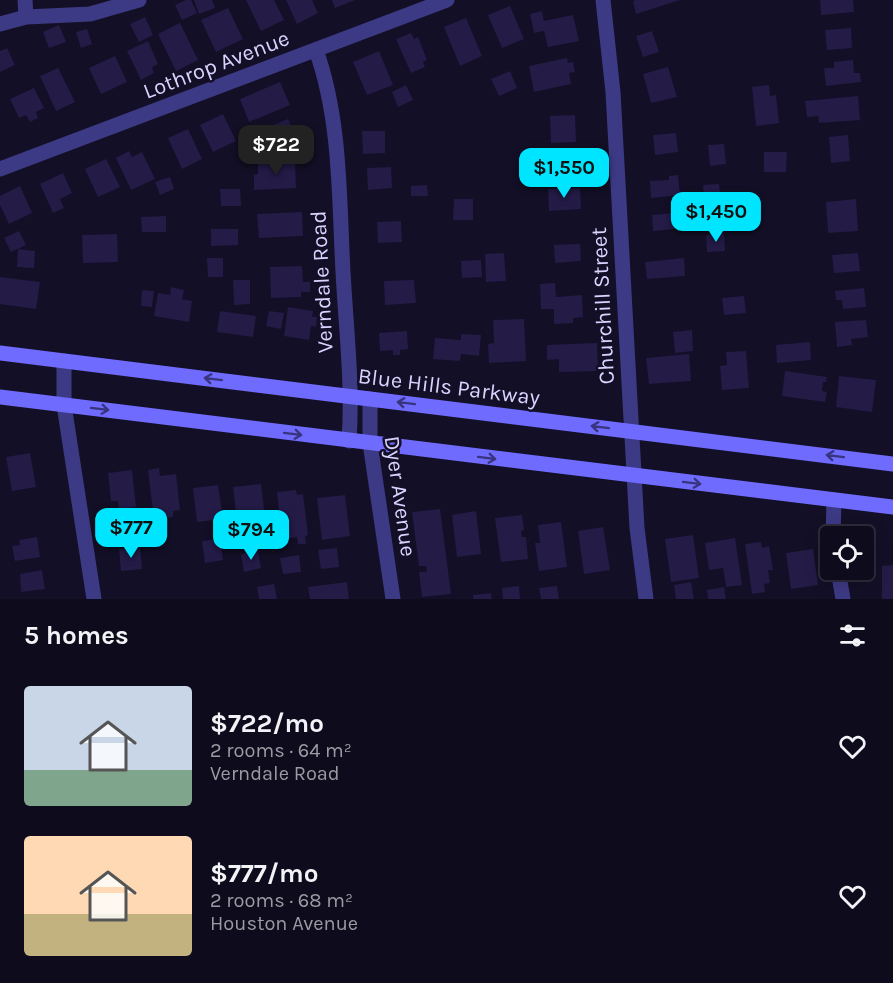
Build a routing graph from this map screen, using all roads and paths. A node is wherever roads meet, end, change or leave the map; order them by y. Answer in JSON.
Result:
{"nodes":[{"id":1,"x":25,"y":0,"type":"edge"},
{"id":2,"x":139,"y":0,"type":"edge"},
{"id":3,"x":447,"y":0,"type":"edge"},
{"id":4,"x":603,"y":0,"type":"edge"},
{"id":5,"x":26,"y":17,"type":"junction"},
{"id":6,"x":0,"y":24,"type":"edge"},
{"id":7,"x":316,"y":50,"type":"junction"},
{"id":8,"x":0,"y":170,"type":"edge"},
{"id":9,"x":0,"y":353,"type":"edge"},
{"id":10,"x":64,"y":361,"type":"junction"},
{"id":11,"x":350,"y":396,"type":"junction"},
{"id":12,"x":0,"y":397,"type":"edge"},
{"id":13,"x":370,"y":399,"type":"junction"},
{"id":14,"x":64,"y":405,"type":"junction"},
{"id":15,"x":631,"y":431,"type":"junction"},
{"id":16,"x":349,"y":441,"type":"junction"},
{"id":17,"x":370,"y":443,"type":"junction"},
{"id":18,"x":893,"y":464,"type":"edge"},
{"id":19,"x":634,"y":476,"type":"junction"},
{"id":20,"x":834,"y":500,"type":"junction"},
{"id":21,"x":893,"y":507,"type":"edge"},
{"id":22,"x":834,"y":526,"type":"edge"},
{"id":23,"x":840,"y":580,"type":"edge"},
{"id":24,"x":94,"y":599,"type":"edge"},
{"id":25,"x":393,"y":599,"type":"edge"},
{"id":26,"x":646,"y":599,"type":"edge"},
{"id":27,"x":843,"y":599,"type":"edge"}],
"edges":[{"from":1,"to":5,"type":"street"},
{"from":2,"to":5,"type":"street"},
{"from":3,"to":7,"type":"street","name":"Lothrop Avenue"},
{"from":4,"to":15,"type":"street","name":"Churchill Street"},
{"from":5,"to":6,"type":"street"},
{"from":7,"to":8,"type":"street","name":"Lothrop Avenue"},
{"from":7,"to":11,"type":"street","name":"Verndale Road"},
{"from":9,"to":10,"type":"main road","name":"Blue Hills Parkway"},
{"from":11,"to":10,"type":"main road","name":"Blue Hills Parkway","one_way":true},
{"from":10,"to":14,"type":"street"},
{"from":11,"to":13,"type":"main road","name":"Blue Hills Parkway"},
{"from":11,"to":16,"type":"street","name":"Verndale Road"},
{"from":12,"to":14,"type":"main road"},
{"from":15,"to":13,"type":"main road","name":"Blue Hills Parkway","one_way":true},
{"from":13,"to":17,"type":"street","name":"Dyer Avenue"},
{"from":14,"to":16,"type":"main road","one_way":true},
{"from":14,"to":24,"type":"street"},
{"from":18,"to":15,"type":"main road","name":"Blue Hills Parkway","one_way":true},
{"from":15,"to":19,"type":"street","name":"Churchill Street"},
{"from":16,"to":17,"type":"main road"},
{"from":17,"to":19,"type":"main road","one_way":true},
{"from":17,"to":25,"type":"street","name":"Dyer Avenue"},
{"from":19,"to":20,"type":"main road","one_way":true},
{"from":19,"to":26,"type":"street","name":"Churchill Street"},
{"from":20,"to":21,"type":"main road"},
{"from":20,"to":22,"type":"street"},
{"from":23,"to":27,"type":"street"}]}
